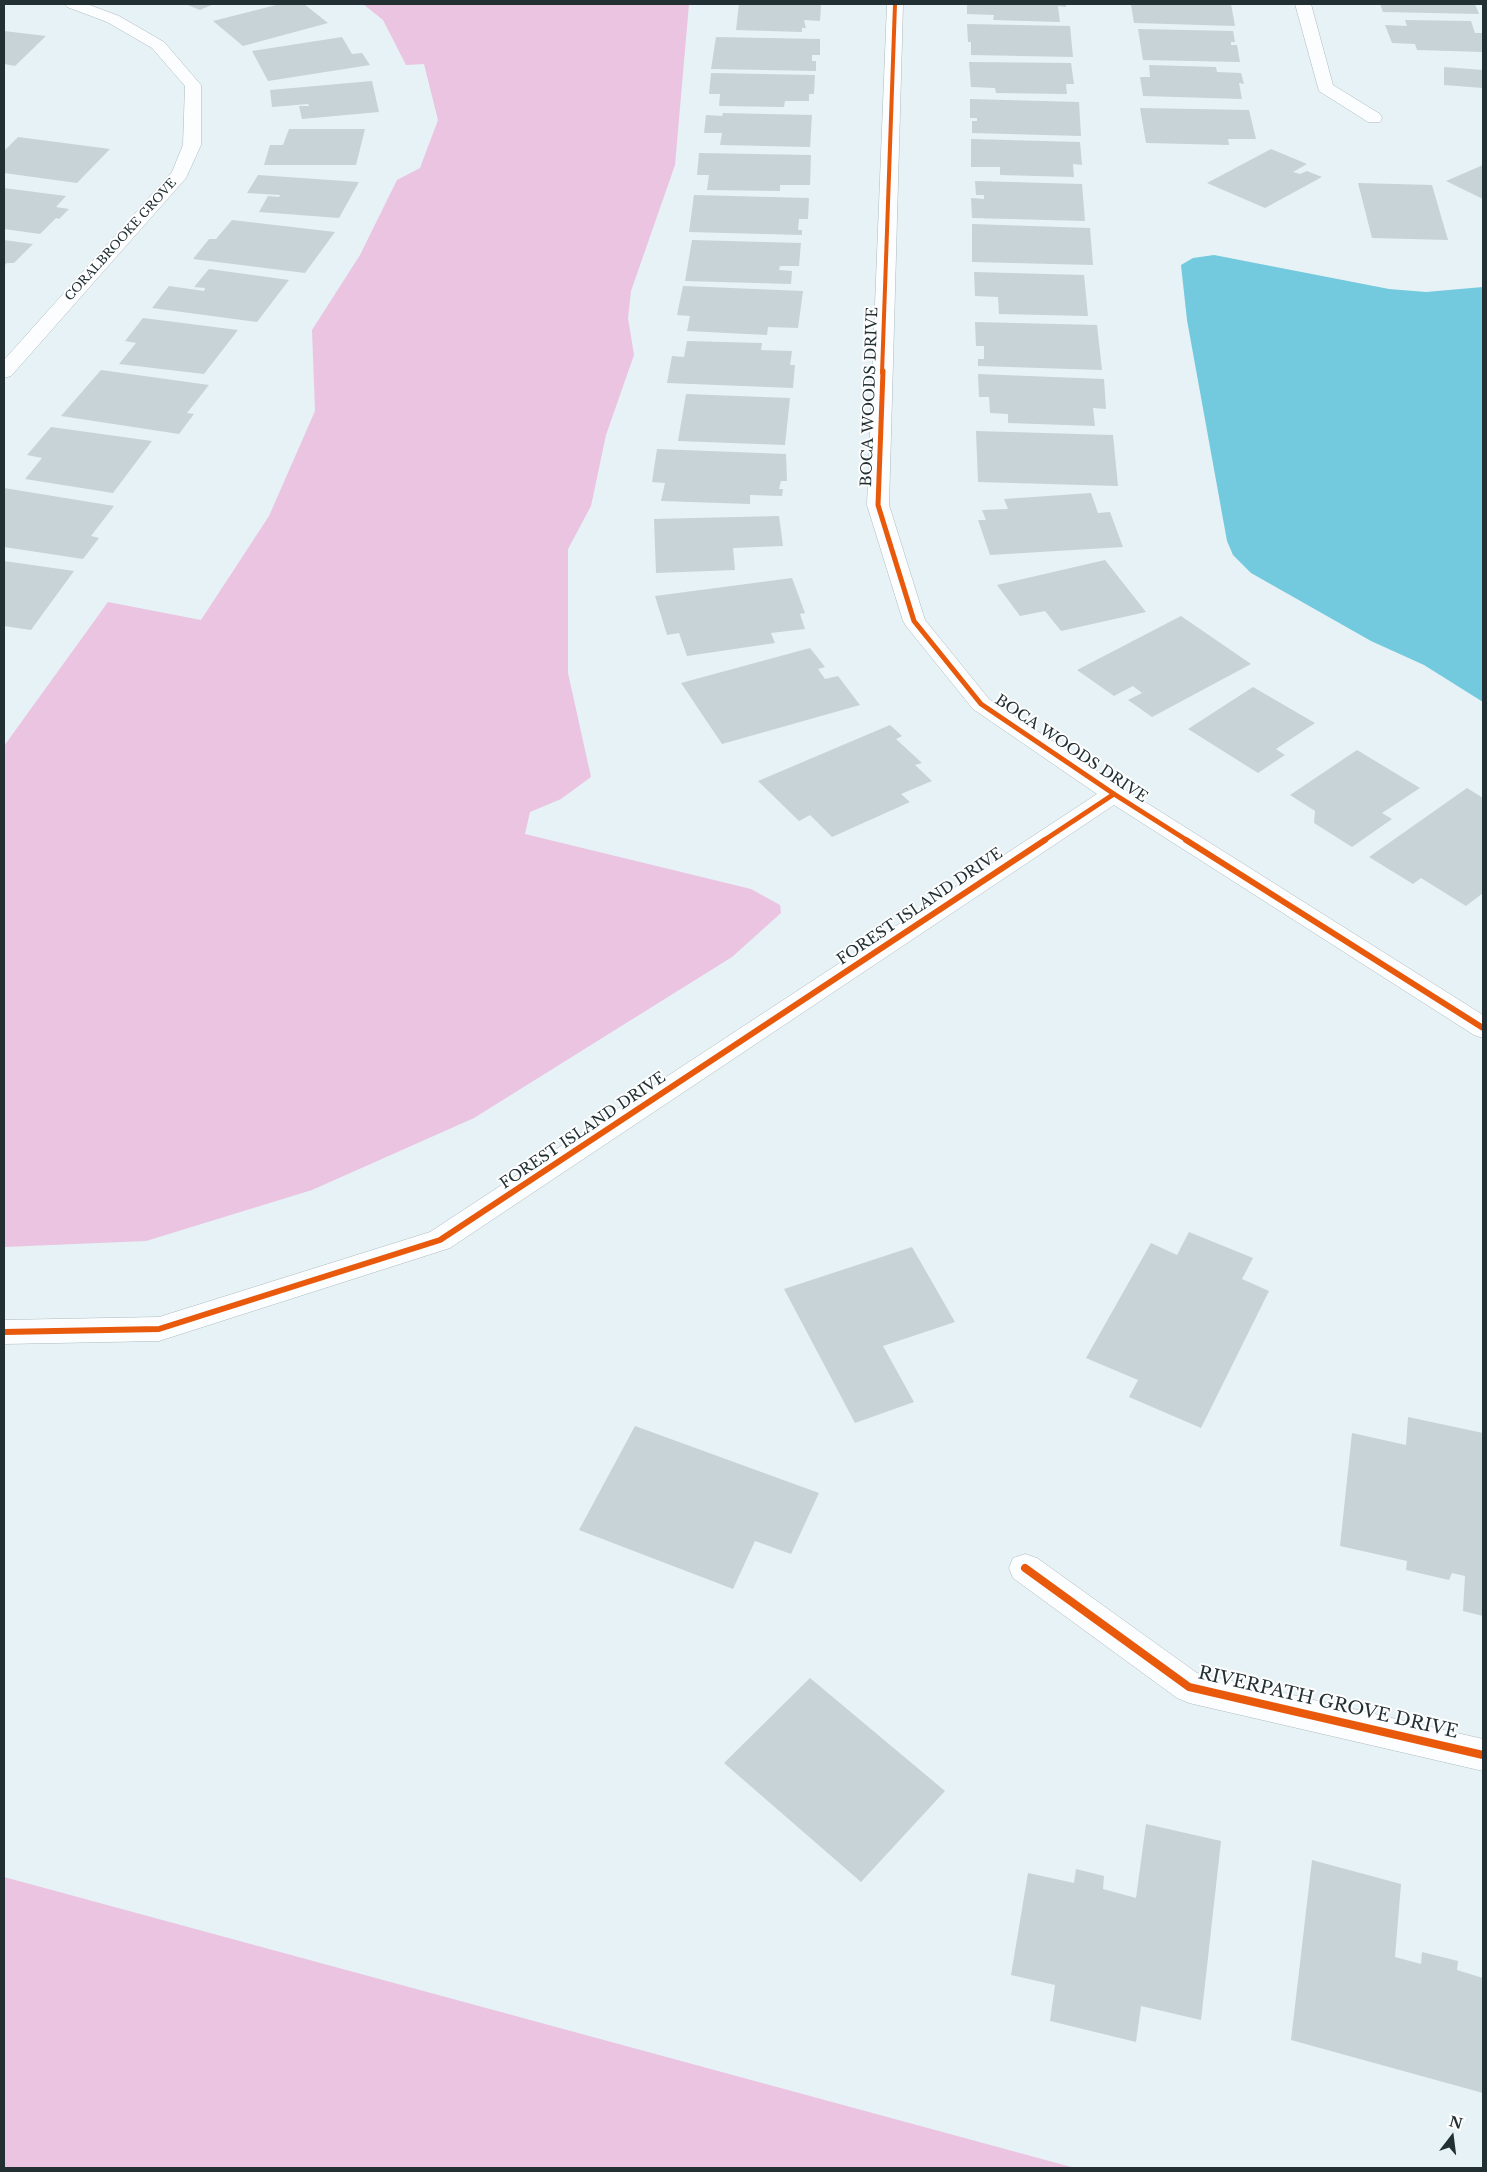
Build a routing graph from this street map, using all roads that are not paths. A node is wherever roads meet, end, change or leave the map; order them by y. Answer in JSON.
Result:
{"nodes":[{"id":1,"x":73,"y":4,"type":"edge"},
{"id":2,"x":896,"y":4,"type":"edge"},
{"id":3,"x":1303,"y":4,"type":"edge"},
{"id":4,"x":1374,"y":118,"type":"dead end"},
{"id":5,"x":4,"y":372,"type":"edge"},
{"id":6,"x":1114,"y":794,"type":"junction"},
{"id":7,"x":1483,"y":1028,"type":"edge"},
{"id":8,"x":4,"y":1332,"type":"edge"},
{"id":9,"x":1025,"y":1568,"type":"dead end"},
{"id":10,"x":1483,"y":1755,"type":"edge"}],
"edges":[{"from":1,"to":5,"type":"street","name":"CORALBROOKE GROVE"},
{"from":2,"to":6,"type":"street","name":"BOCA WOODS DRIVE"},
{"from":3,"to":4,"type":"street"},
{"from":6,"to":7,"type":"street","name":"BOCA WOODS DRIVE"},
{"from":6,"to":8,"type":"street","name":"FOREST ISLAND DRIVE"},
{"from":9,"to":10,"type":"street","name":"RIVERPATH GROVE DRIVE"}]}
